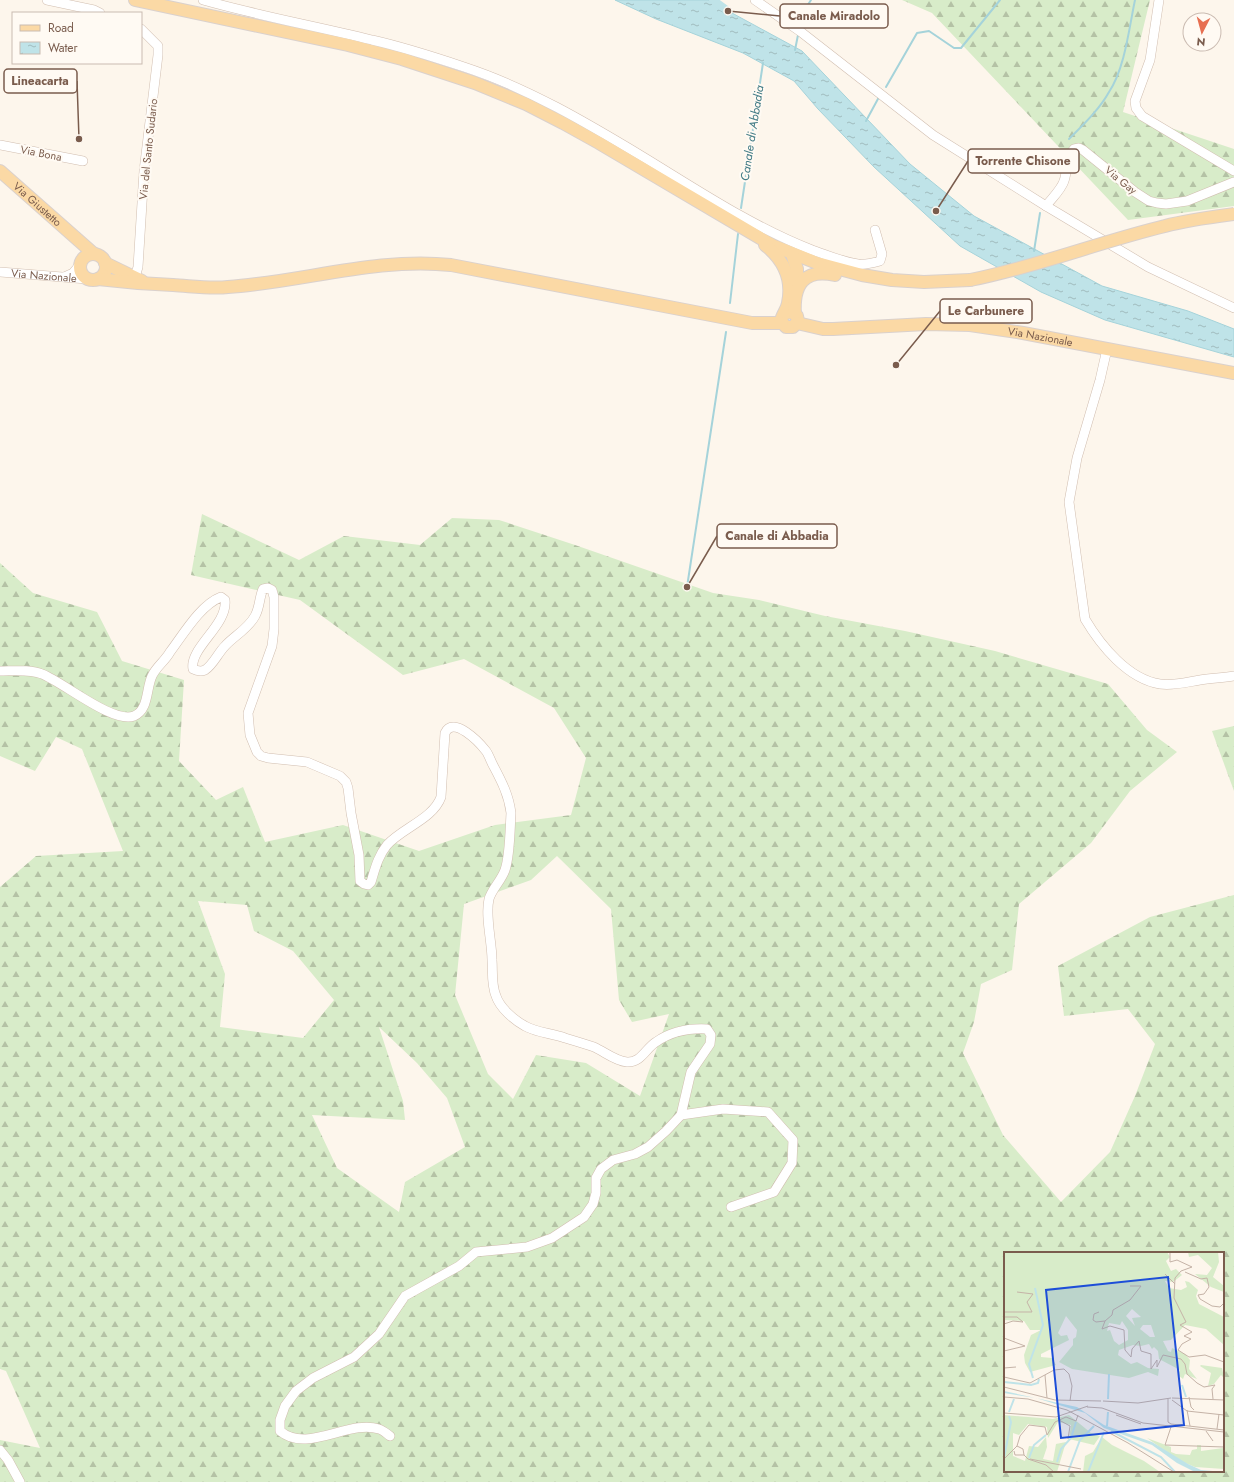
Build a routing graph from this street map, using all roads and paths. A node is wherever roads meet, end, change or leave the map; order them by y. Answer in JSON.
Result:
{"nodes":[{"id":1,"x":47,"y":0,"type":"edge"},
{"id":2,"x":135,"y":0,"type":"edge"},
{"id":3,"x":204,"y":0,"type":"edge"},
{"id":4,"x":755,"y":0,"type":"edge"},
{"id":5,"x":1159,"y":0,"type":"edge"},
{"id":6,"x":98,"y":12,"type":"edge"},
{"id":7,"x":142,"y":30,"type":"edge"},
{"id":8,"x":0,"y":145,"type":"edge"},
{"id":9,"x":83,"y":161,"type":"dead end"},
{"id":10,"x":1234,"y":171,"type":"edge"},
{"id":11,"x":1,"y":173,"type":"edge"},
{"id":12,"x":1234,"y":182,"type":"edge"},
{"id":13,"x":1046,"y":206,"type":"junction"},
{"id":14,"x":1234,"y":214,"type":"edge"},
{"id":15,"x":745,"y":230,"type":"junction"},
{"id":16,"x":875,"y":230,"type":"dead end"},
{"id":17,"x":71,"y":235,"type":"junction"},
{"id":18,"x":94,"y":254,"type":"junction"},
{"id":19,"x":792,"y":254,"type":"junction"},
{"id":20,"x":105,"y":262,"type":"junction"},
{"id":21,"x":80,"y":263,"type":"junction"},
{"id":22,"x":0,"y":272,"type":"edge"},
{"id":23,"x":62,"y":277,"type":"junction"},
{"id":24,"x":135,"y":277,"type":"junction"},
{"id":25,"x":92,"y":279,"type":"junction"},
{"id":26,"x":946,"y":281,"type":"junction"},
{"id":27,"x":149,"y":284,"type":"junction"},
{"id":28,"x":797,"y":290,"type":"junction"},
{"id":29,"x":1234,"y":308,"type":"edge"},
{"id":30,"x":790,"y":318,"type":"junction"},
{"id":31,"x":1107,"y":349,"type":"junction"},
{"id":32,"x":1234,"y":373,"type":"edge"},
{"id":33,"x":0,"y":671,"type":"edge"},
{"id":34,"x":1234,"y":676,"type":"edge"},
{"id":35,"x":681,"y":1115,"type":"junction"},
{"id":36,"x":731,"y":1207,"type":"dead end"},
{"id":37,"x":390,"y":1436,"type":"dead end"},
{"id":38,"x":0,"y":1450,"type":"edge"},
{"id":39,"x":20,"y":1482,"type":"edge"}],
"edges":[{"from":1,"to":6,"type":"street"},
{"from":2,"to":15,"type":"main road"},
{"from":3,"to":16,"type":"street"},
{"from":4,"to":13,"type":"street"},
{"from":5,"to":10,"type":"street"},
{"from":7,"to":24,"type":"street","name":"Via del Santo Sudario"},
{"from":8,"to":9,"type":"street","name":"Via Bona"},
{"from":11,"to":17,"type":"main road","name":"Via Giustetto"},
{"from":12,"to":13,"type":"street","name":"Via Gay"},
{"from":13,"to":29,"type":"street"},
{"from":14,"to":26,"type":"main road","bridge":true},
{"from":15,"to":19,"type":"main road"},
{"from":15,"to":30,"type":"main road"},
{"from":17,"to":18,"type":"main road","name":"Via Giustetto"},
{"from":17,"to":21,"type":"main road","name":"Via Giustetto"},
{"from":18,"to":20,"type":"main road"},
{"from":18,"to":21,"type":"main road"},
{"from":19,"to":26,"type":"main road"},
{"from":19,"to":28,"type":"main road"},
{"from":20,"to":24,"type":"main road"},
{"from":20,"to":25,"type":"main road"},
{"from":21,"to":23,"type":"street"},
{"from":21,"to":25,"type":"main road"},
{"from":22,"to":23,"type":"street","name":"Via Nazionale"},
{"from":23,"to":25,"type":"street","name":"Via Nazionale"},
{"from":24,"to":27,"type":"main road"},
{"from":25,"to":27,"type":"main road","name":"Via Nazionale"},
{"from":26,"to":28,"type":"main road"},
{"from":27,"to":30,"type":"main road","name":"Via Nazionale"},
{"from":28,"to":30,"type":"main road"},
{"from":30,"to":31,"type":"main road","name":"Via Nazionale"},
{"from":31,"to":32,"type":"main road","name":"Via Nazionale"},
{"from":31,"to":34,"type":"street"},
{"from":33,"to":35,"type":"street"},
{"from":35,"to":36,"type":"street"},
{"from":35,"to":37,"type":"street"},
{"from":38,"to":39,"type":"street"}]}
